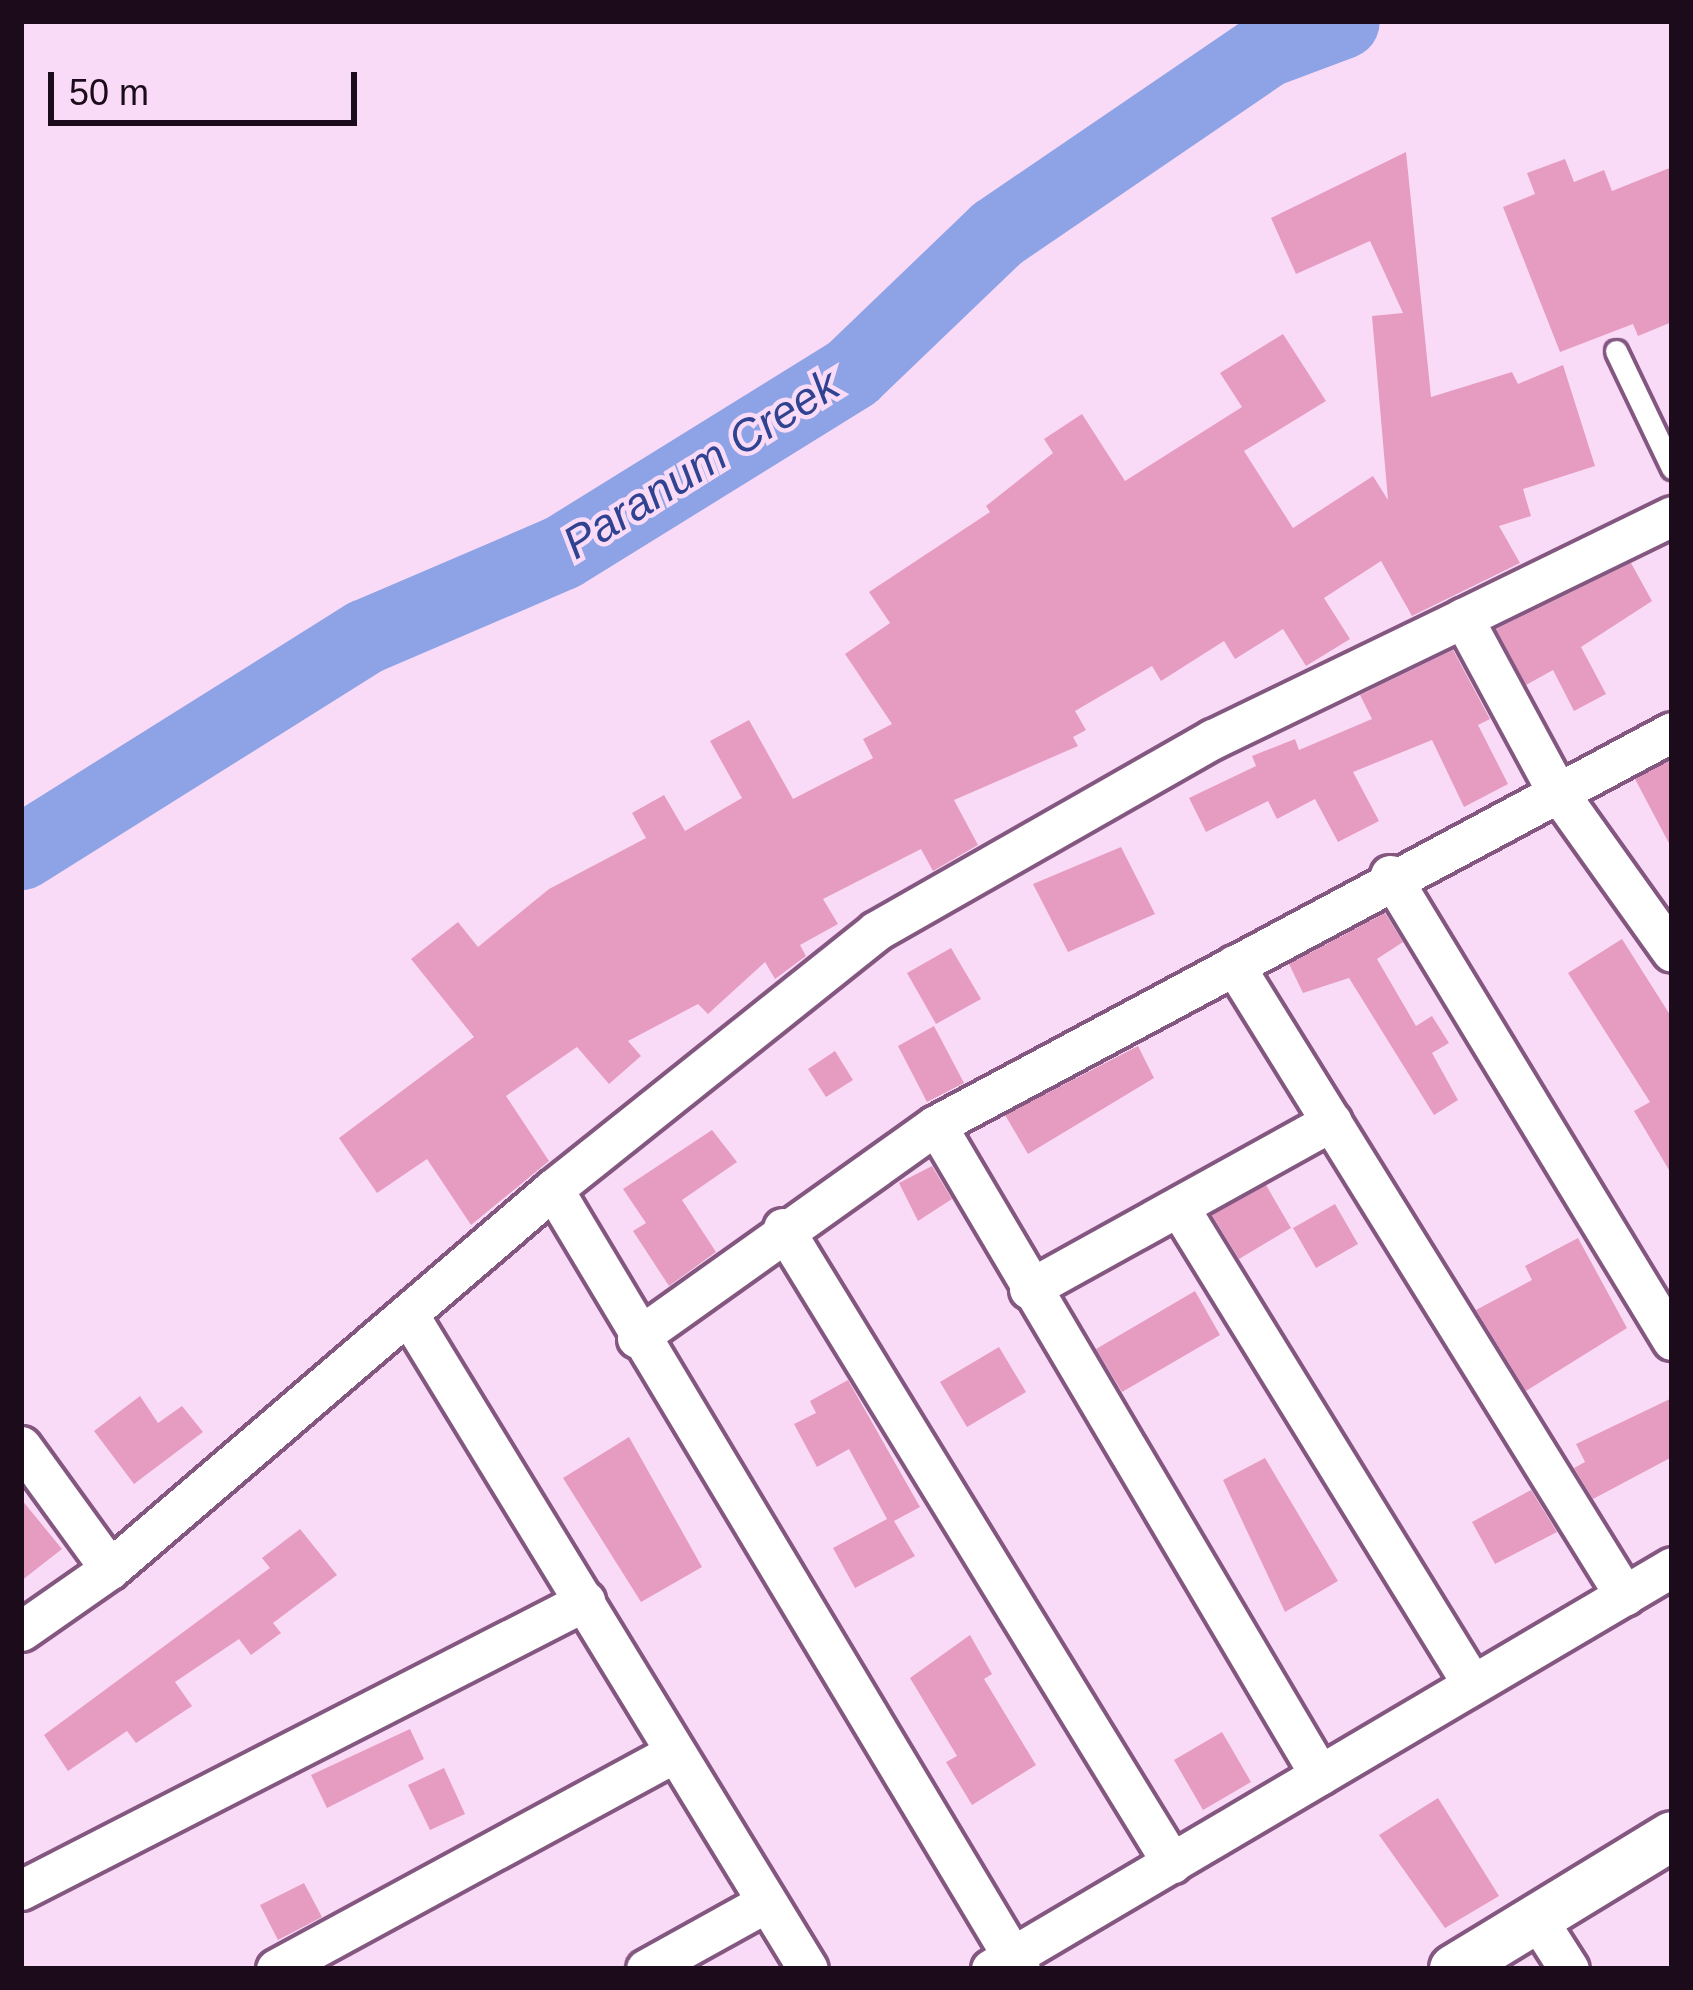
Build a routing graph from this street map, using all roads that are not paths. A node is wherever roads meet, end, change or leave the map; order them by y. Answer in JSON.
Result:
{"nodes":[{"id":1,"x":1616,"y":351,"type":"dead end"},
{"id":2,"x":1672,"y":468,"type":"edge"},
{"id":3,"x":1672,"y":516,"type":"edge"},
{"id":4,"x":1463,"y":618,"type":"junction"},
{"id":5,"x":1672,"y":731,"type":"edge"},
{"id":6,"x":1555,"y":788,"type":"junction"},
{"id":7,"x":1390,"y":875,"type":"junction"},
{"id":8,"x":1672,"y":952,"type":"edge"},
{"id":9,"x":1234,"y":965,"type":"junction"},
{"id":10,"x":1332,"y":1120,"type":"junction"},
{"id":11,"x":936,"y":1125,"type":"junction"},
{"id":12,"x":553,"y":1190,"type":"junction"},
{"id":13,"x":1180,"y":1209,"type":"junction"},
{"id":14,"x":783,"y":1228,"type":"junction"},
{"id":15,"x":1028,"y":1288,"type":"junction"},
{"id":16,"x":408,"y":1315,"type":"junction"},
{"id":17,"x":637,"y":1338,"type":"junction"},
{"id":18,"x":1672,"y":1340,"type":"edge"},
{"id":19,"x":21,"y":1446,"type":"edge"},
{"id":20,"x":1672,"y":1567,"type":"edge"},
{"id":21,"x":110,"y":1569,"type":"junction"},
{"id":22,"x":1625,"y":1596,"type":"junction"},
{"id":23,"x":586,"y":1600,"type":"junction"},
{"id":24,"x":21,"y":1631,"type":"edge"},
{"id":25,"x":1471,"y":1682,"type":"junction"},
{"id":26,"x":674,"y":1753,"type":"junction"},
{"id":27,"x":1320,"y":1775,"type":"junction"},
{"id":28,"x":1672,"y":1836,"type":"edge"},
{"id":29,"x":1172,"y":1863,"type":"junction"},
{"id":30,"x":21,"y":1890,"type":"edge"},
{"id":31,"x":765,"y":1903,"type":"junction"},
{"id":32,"x":1537,"y":1919,"type":"junction"},
{"id":33,"x":1008,"y":1965,"type":"edge"},
{"id":34,"x":276,"y":1969,"type":"edge"},
{"id":35,"x":646,"y":1969,"type":"edge"},
{"id":36,"x":808,"y":1969,"type":"edge"},
{"id":37,"x":1454,"y":1969,"type":"edge"},
{"id":38,"x":1569,"y":1969,"type":"edge"}],
"edges":[{"from":1,"to":2,"type":"lane"},
{"from":3,"to":4,"type":"street"},
{"from":4,"to":6,"type":"street"},
{"from":4,"to":12,"type":"street"},
{"from":5,"to":6,"type":"street"},
{"from":6,"to":7,"type":"street"},
{"from":6,"to":8,"type":"street"},
{"from":7,"to":9,"type":"street"},
{"from":7,"to":18,"type":"street"},
{"from":9,"to":10,"type":"street"},
{"from":9,"to":11,"type":"street"},
{"from":10,"to":13,"type":"street"},
{"from":10,"to":22,"type":"street"},
{"from":11,"to":14,"type":"street"},
{"from":11,"to":15,"type":"street"},
{"from":12,"to":16,"type":"street"},
{"from":12,"to":17,"type":"street"},
{"from":13,"to":15,"type":"street"},
{"from":13,"to":25,"type":"street"},
{"from":14,"to":17,"type":"street"},
{"from":14,"to":29,"type":"street"},
{"from":15,"to":27,"type":"street"},
{"from":16,"to":21,"type":"street"},
{"from":16,"to":23,"type":"street"},
{"from":17,"to":33,"type":"street"},
{"from":19,"to":21,"type":"street"},
{"from":20,"to":22,"type":"street"},
{"from":21,"to":24,"type":"street"},
{"from":22,"to":25,"type":"street"},
{"from":23,"to":26,"type":"street"},
{"from":23,"to":30,"type":"street"},
{"from":25,"to":27,"type":"street"},
{"from":26,"to":31,"type":"street"},
{"from":26,"to":34,"type":"street"},
{"from":27,"to":29,"type":"street"},
{"from":28,"to":32,"type":"street"},
{"from":29,"to":33,"type":"street"},
{"from":31,"to":35,"type":"street"},
{"from":31,"to":36,"type":"street"},
{"from":32,"to":37,"type":"street"},
{"from":32,"to":38,"type":"street"}]}
